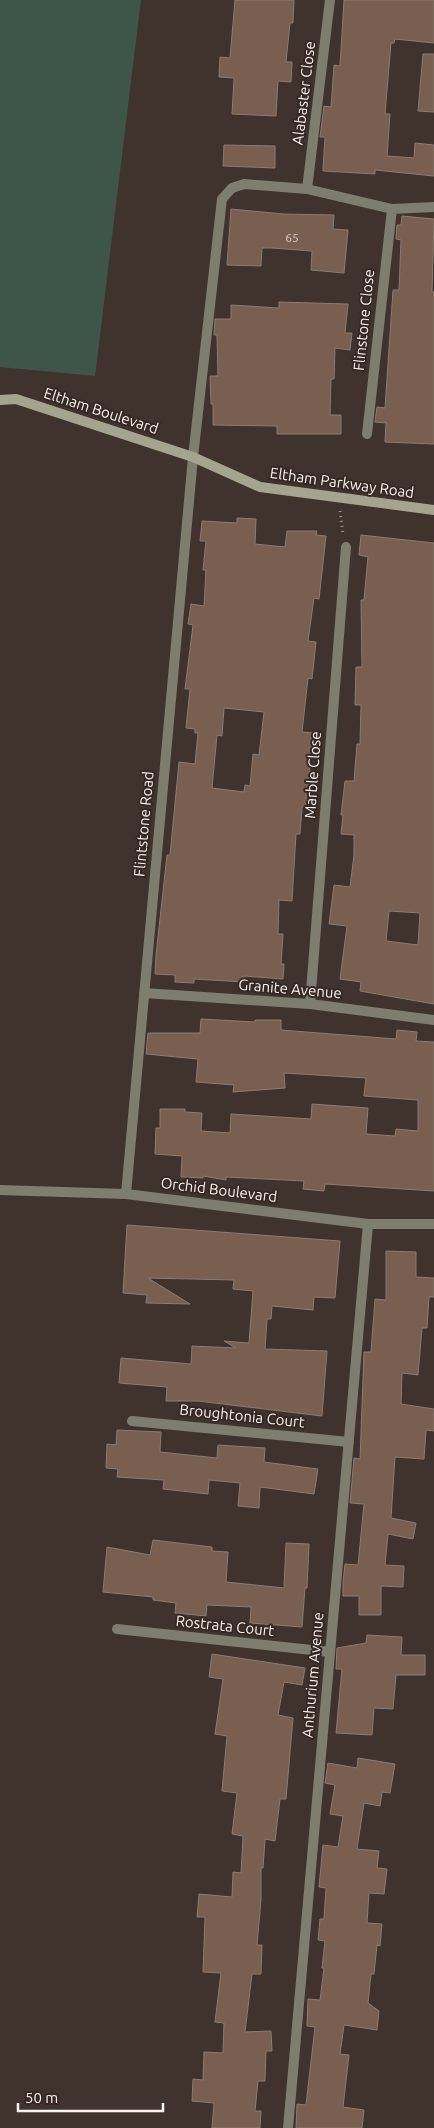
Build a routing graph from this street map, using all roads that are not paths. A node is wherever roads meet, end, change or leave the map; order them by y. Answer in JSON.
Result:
{"nodes":[{"id":1,"x":330,"y":0,"type":"edge"},
{"id":2,"x":307,"y":189,"type":"junction"},
{"id":3,"x":434,"y":207,"type":"edge"},
{"id":4,"x":392,"y":209,"type":"junction"},
{"id":5,"x":0,"y":400,"type":"edge"},
{"id":6,"x":366,"y":434,"type":"dead end"},
{"id":7,"x":192,"y":457,"type":"junction"},
{"id":8,"x":434,"y":510,"type":"edge"},
{"id":9,"x":346,"y":547,"type":"road end"},
{"id":10,"x":144,"y":993,"type":"junction"},
{"id":11,"x":310,"y":1004,"type":"junction"},
{"id":12,"x":434,"y":1020,"type":"edge"},
{"id":13,"x":0,"y":1190,"type":"edge"},
{"id":14,"x":126,"y":1194,"type":"junction"},
{"id":15,"x":368,"y":1224,"type":"junction"},
{"id":16,"x":434,"y":1224,"type":"edge"},
{"id":17,"x":132,"y":1420,"type":"dead end"},
{"id":18,"x":349,"y":1442,"type":"junction"},
{"id":19,"x":116,"y":1629,"type":"dead end"},
{"id":20,"x":330,"y":1652,"type":"junction"},
{"id":21,"x":288,"y":2128,"type":"edge"}],
"edges":[{"from":1,"to":2,"type":"street","name":"Alabaster Close"},
{"from":2,"to":4,"type":"street"},
{"from":2,"to":7,"type":"street","name":"Flintstone Road"},
{"from":3,"to":4,"type":"street"},
{"from":4,"to":6,"type":"street","name":"Flinstone Close"},
{"from":5,"to":7,"type":"street","name":"Eltham Boulevard"},
{"from":7,"to":8,"type":"street","name":"Eltham Parkway Road"},
{"from":7,"to":10,"type":"street","name":"Flintstone Road"},
{"from":9,"to":11,"type":"street","name":"Marble Close"},
{"from":10,"to":11,"type":"street","name":"Granite Avenue"},
{"from":10,"to":14,"type":"street","name":"Flintstone Road"},
{"from":11,"to":12,"type":"street","name":"Granite Avenue"},
{"from":13,"to":14,"type":"street","name":"Orchid Boulevard"},
{"from":14,"to":15,"type":"street","name":"Orchid Boulevard"},
{"from":15,"to":16,"type":"street","name":"Orchid Boulevard"},
{"from":15,"to":18,"type":"street","name":"Anthurium Avenue"},
{"from":17,"to":18,"type":"street","name":"Broughtonia Court"},
{"from":18,"to":20,"type":"street","name":"Anthurium Avenue"},
{"from":19,"to":20,"type":"street","name":"Rostrata Court"},
{"from":20,"to":21,"type":"street","name":"Anthurium Avenue"}]}
